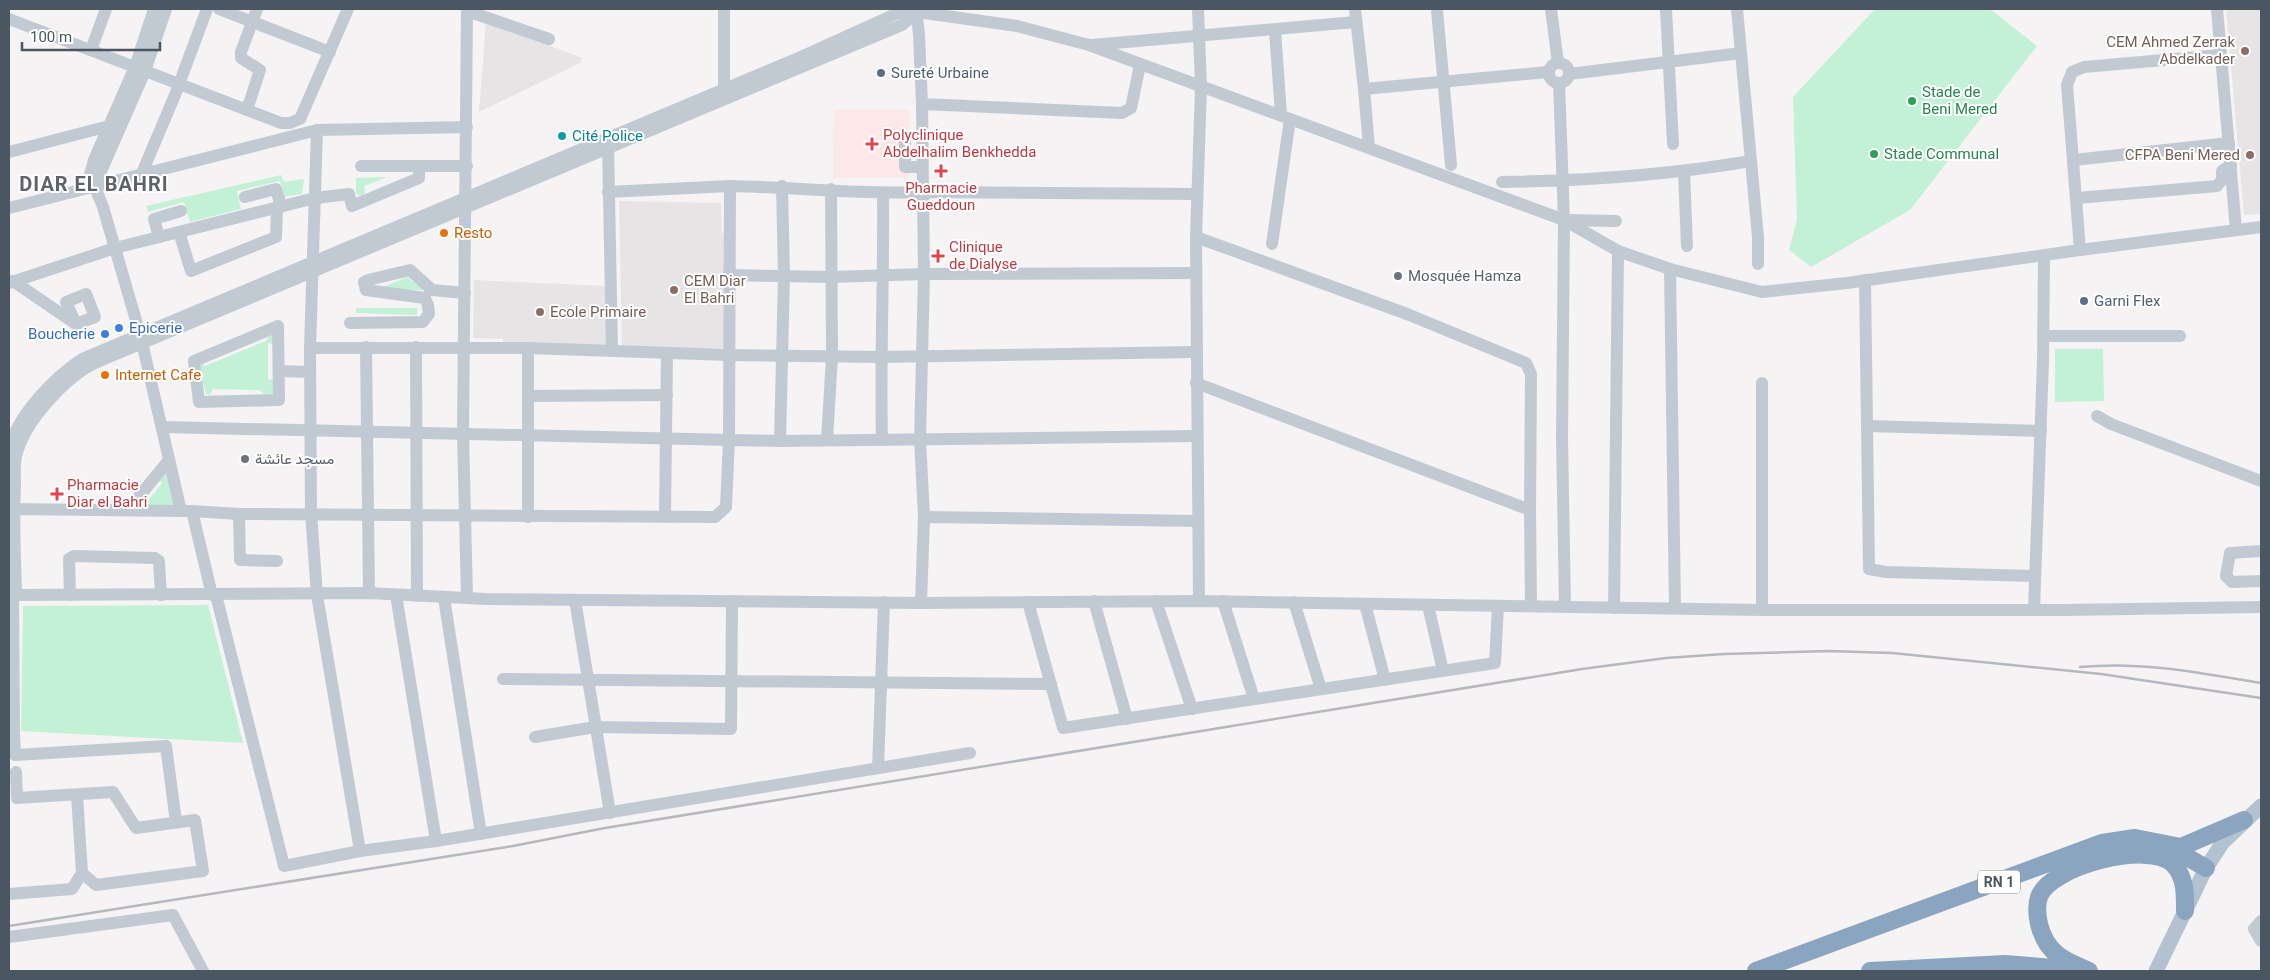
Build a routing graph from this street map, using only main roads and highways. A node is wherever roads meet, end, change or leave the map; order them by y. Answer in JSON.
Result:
{"nodes":[{"id":1,"x":2261,"y":806,"type":"edge"},
{"id":2,"x":2244,"y":820,"type":"junction"},
{"id":3,"x":2164,"y":844,"type":"junction"},
{"id":4,"x":2173,"y":864,"type":"junction"},
{"id":5,"x":2202,"y":876,"type":"junction"},
{"id":6,"x":2185,"y":911,"type":"junction"},
{"id":7,"x":1756,"y":971,"type":"edge"},
{"id":8,"x":1870,"y":971,"type":"edge"},
{"id":9,"x":2091,"y":971,"type":"edge"},
{"id":10,"x":2156,"y":971,"type":"edge"}],
"edges":[{"from":1,"to":2,"type":"main road","number":"RN 1"},
{"from":2,"to":3,"type":"highway","number":"RN 1"},
{"from":2,"to":5,"type":"main road","number":"RN 1"},
{"from":3,"to":5,"type":"highway"},
{"from":3,"to":7,"type":"highway","number":"RN 1"},
{"from":4,"to":5,"type":"highway"},
{"from":4,"to":6,"type":"highway"},
{"from":4,"to":9,"type":"highway"},
{"from":5,"to":6,"type":"main road","number":"RN 1"},
{"from":6,"to":10,"type":"main road","number":"RN 1"},
{"from":8,"to":9,"type":"highway"}]}
